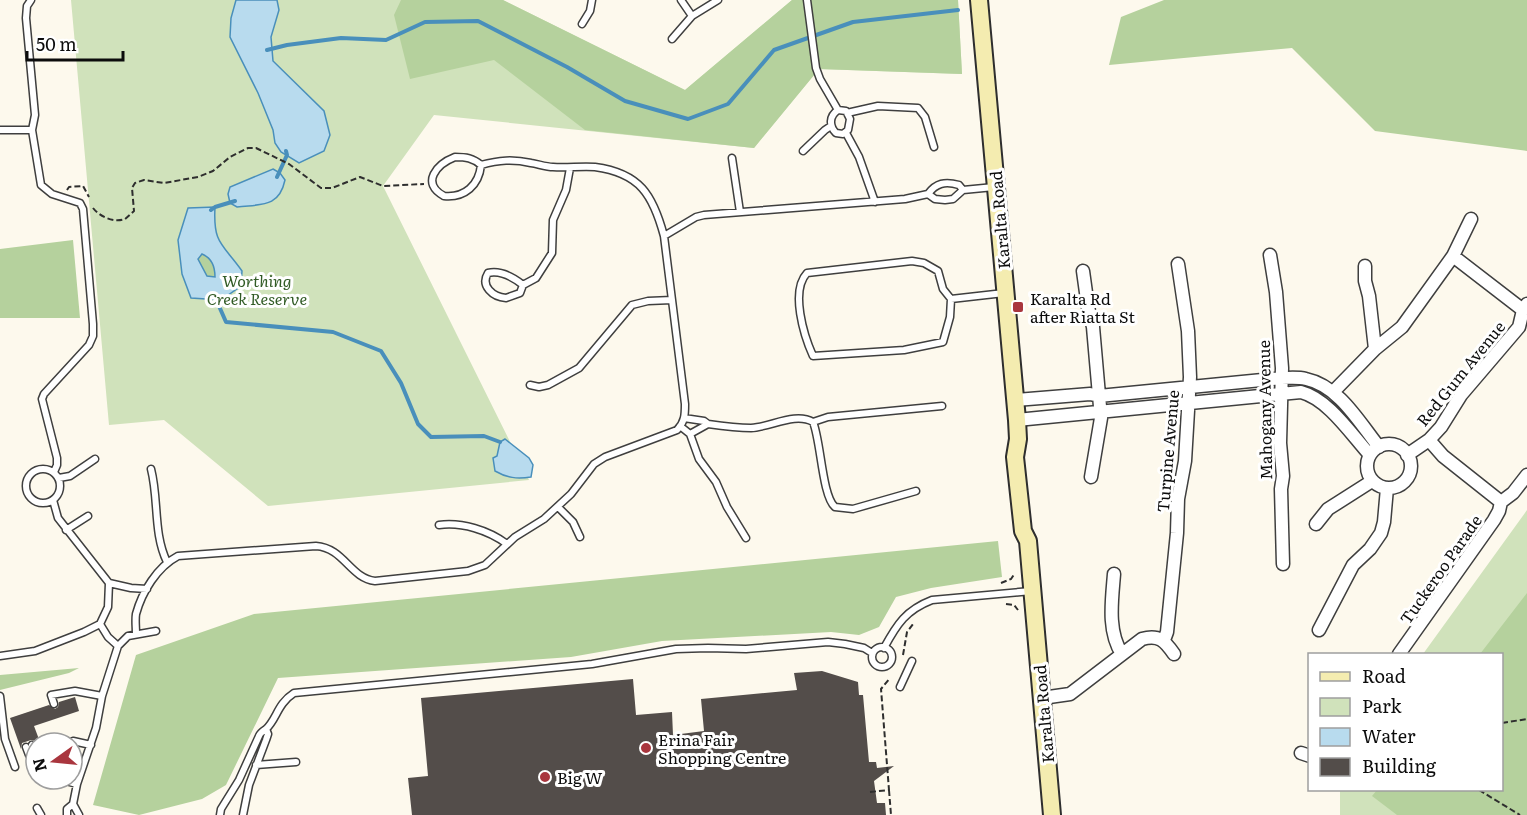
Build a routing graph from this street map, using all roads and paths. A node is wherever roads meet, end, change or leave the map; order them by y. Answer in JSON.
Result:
{"nodes":[{"id":1,"x":31,"y":0,"type":"edge"},
{"id":2,"x":592,"y":0,"type":"edge"},
{"id":3,"x":681,"y":0,"type":"edge"},
{"id":4,"x":718,"y":0,"type":"edge"},
{"id":5,"x":979,"y":0,"type":"edge"},
{"id":6,"x":806,"y":3,"type":"edge"},
{"id":7,"x":692,"y":16,"type":"junction"},
{"id":8,"x":582,"y":24,"type":"dead end"},
{"id":9,"x":672,"y":39,"type":"dead end"},
{"id":10,"x":838,"y":110,"type":"junction"},
{"id":11,"x":847,"y":113,"type":"junction"},
{"id":12,"x":831,"y":126,"type":"junction"},
{"id":13,"x":0,"y":130,"type":"edge"},
{"id":14,"x":32,"y":130,"type":"junction"},
{"id":15,"x":846,"y":133,"type":"junction"},
{"id":16,"x":934,"y":147,"type":"dead end"},
{"id":17,"x":803,"y":151,"type":"dead end"},
{"id":18,"x":732,"y":158,"type":"dead end"},
{"id":19,"x":481,"y":165,"type":"junction"},
{"id":20,"x":570,"y":168,"type":"junction"},
{"id":21,"x":433,"y":183,"type":"junction"},
{"id":22,"x":996,"y":187,"type":"junction"},
{"id":23,"x":963,"y":190,"type":"junction"},
{"id":24,"x":928,"y":194,"type":"junction"},
{"id":25,"x":61,"y":197,"type":"junction"},
{"id":26,"x":875,"y":202,"type":"junction"},
{"id":27,"x":740,"y":212,"type":"junction"},
{"id":28,"x":1471,"y":219,"type":"dead end"},
{"id":29,"x":664,"y":236,"type":"junction"},
{"id":30,"x":1270,"y":255,"type":"dead end"},
{"id":31,"x":1453,"y":256,"type":"junction"},
{"id":32,"x":1178,"y":264,"type":"dead end"},
{"id":33,"x":1365,"y":267,"type":"dead end"},
{"id":34,"x":1083,"y":271,"type":"dead end"},
{"id":35,"x":523,"y":285,"type":"junction"},
{"id":36,"x":1005,"y":293,"type":"junction"},
{"id":37,"x":951,"y":299,"type":"junction"},
{"id":38,"x":672,"y":300,"type":"junction"},
{"id":39,"x":1525,"y":307,"type":"edge"},
{"id":40,"x":1375,"y":349,"type":"junction"},
{"id":41,"x":1282,"y":378,"type":"junction"},
{"id":42,"x":530,"y":385,"type":"dead end"},
{"id":43,"x":1190,"y":387,"type":"junction"},
{"id":44,"x":1333,"y":392,"type":"junction"},
{"id":45,"x":1281,"y":394,"type":"junction"},
{"id":46,"x":1100,"y":396,"type":"junction"},
{"id":47,"x":1015,"y":400,"type":"junction"},
{"id":48,"x":1190,"y":402,"type":"junction"},
{"id":49,"x":942,"y":406,"type":"dead end"},
{"id":50,"x":1101,"y":410,"type":"junction"},
{"id":51,"x":684,"y":418,"type":"junction"},
{"id":52,"x":1017,"y":420,"type":"junction"},
{"id":53,"x":813,"y":422,"type":"junction"},
{"id":54,"x":708,"y":424,"type":"junction"},
{"id":55,"x":680,"y":426,"type":"junction"},
{"id":56,"x":690,"y":434,"type":"junction"},
{"id":57,"x":1429,"y":440,"type":"junction"},
{"id":58,"x":1379,"y":447,"type":"junction"},
{"id":59,"x":1407,"y":454,"type":"junction"},
{"id":60,"x":1370,"y":455,"type":"junction"},
{"id":61,"x":94,"y":459,"type":"dead end"},
{"id":62,"x":151,"y":469,"type":"dead end"},
{"id":63,"x":54,"y":472,"type":"junction"},
{"id":64,"x":1527,"y":475,"type":"edge"},
{"id":65,"x":1091,"y":477,"type":"dead end"},
{"id":66,"x":59,"y":478,"type":"junction"},
{"id":67,"x":1372,"y":481,"type":"junction"},
{"id":68,"x":1387,"y":488,"type":"junction"},
{"id":69,"x":916,"y":491,"type":"dead end"},
{"id":70,"x":53,"y":500,"type":"junction"},
{"id":71,"x":1501,"y":502,"type":"junction"},
{"id":72,"x":558,"y":507,"type":"junction"},
{"id":73,"x":87,"y":516,"type":"dead end"},
{"id":74,"x":1316,"y":524,"type":"dead end"},
{"id":75,"x":439,"y":525,"type":"dead end"},
{"id":76,"x":66,"y":530,"type":"junction"},
{"id":77,"x":580,"y":537,"type":"dead end"},
{"id":78,"x":746,"y":538,"type":"dead end"},
{"id":79,"x":507,"y":544,"type":"junction"},
{"id":80,"x":167,"y":562,"type":"junction"},
{"id":81,"x":1283,"y":564,"type":"dead end"},
{"id":82,"x":1016,"y":570,"type":"dead end"},
{"id":83,"x":1114,"y":574,"type":"dead end"},
{"id":84,"x":109,"y":583,"type":"junction"},
{"id":85,"x":995,"y":584,"type":"dead end"},
{"id":86,"x":147,"y":589,"type":"junction"},
{"id":87,"x":1032,"y":591,"type":"junction"},
{"id":88,"x":914,"y":622,"type":"dead end"},
{"id":89,"x":100,"y":624,"type":"junction"},
{"id":90,"x":1319,"y":630,"type":"dead end"},
{"id":91,"x":156,"y":631,"type":"dead end"},
{"id":92,"x":136,"y":633,"type":"junction"},
{"id":93,"x":1164,"y":640,"type":"junction"},
{"id":94,"x":118,"y":646,"type":"junction"},
{"id":95,"x":884,"y":648,"type":"junction"},
{"id":96,"x":872,"y":653,"type":"junction"},
{"id":97,"x":1400,"y":653,"type":"edge"},
{"id":98,"x":1122,"y":654,"type":"junction"},
{"id":99,"x":1174,"y":654,"type":"dead end"},
{"id":100,"x":903,"y":655,"type":"dead end"},
{"id":101,"x":0,"y":656,"type":"edge"},
{"id":102,"x":912,"y":661,"type":"dead end"},
{"id":103,"x":890,"y":678,"type":"dead end"},
{"id":104,"x":900,"y":687,"type":"dead end"},
{"id":105,"x":0,"y":696,"type":"edge"},
{"id":106,"x":102,"y":696,"type":"junction"},
{"id":107,"x":1042,"y":698,"type":"junction"},
{"id":108,"x":54,"y":704,"type":"dead end"},
{"id":109,"x":1527,"y":719,"type":"edge"},
{"id":110,"x":1503,"y":723,"type":"edge"},
{"id":111,"x":266,"y":729,"type":"junction"},
{"id":112,"x":84,"y":744,"type":"edge"},
{"id":113,"x":91,"y":745,"type":"junction"},
{"id":114,"x":296,"y":762,"type":"dead end"},
{"id":115,"x":84,"y":764,"type":"edge"},
{"id":116,"x":256,"y":765,"type":"junction"},
{"id":117,"x":15,"y":767,"type":"dead end"},
{"id":118,"x":889,"y":790,"type":"junction"},
{"id":119,"x":75,"y":791,"type":"edge"},
{"id":120,"x":1482,"y":791,"type":"edge"},
{"id":121,"x":870,"y":792,"type":"dead end"},
{"id":122,"x":72,"y":804,"type":"junction"},
{"id":123,"x":67,"y":815,"type":"edge"},
{"id":124,"x":79,"y":815,"type":"edge"},
{"id":125,"x":220,"y":815,"type":"edge"},
{"id":126,"x":243,"y":815,"type":"edge"},
{"id":127,"x":891,"y":815,"type":"edge"},
{"id":128,"x":1052,"y":815,"type":"edge"},
{"id":129,"x":1520,"y":815,"type":"edge"}],
"edges":[{"from":1,"to":14,"type":"lane"},
{"from":2,"to":8,"type":"lane"},
{"from":3,"to":7,"type":"lane"},
{"from":4,"to":7,"type":"lane"},
{"from":5,"to":22,"type":"street","name":"Karalta Road"},
{"from":6,"to":10,"type":"lane"},
{"from":7,"to":9,"type":"lane"},
{"from":10,"to":11,"type":"lane"},
{"from":10,"to":12,"type":"lane"},
{"from":11,"to":15,"type":"lane"},
{"from":11,"to":16,"type":"lane"},
{"from":12,"to":15,"type":"lane"},
{"from":12,"to":17,"type":"lane"},
{"from":13,"to":14,"type":"lane"},
{"from":14,"to":25,"type":"lane"},
{"from":15,"to":26,"type":"lane"},
{"from":18,"to":27,"type":"lane"},
{"from":19,"to":20,"type":"lane"},
{"from":19,"to":21,"type":"lane"},
{"from":19,"to":21,"type":"lane"},
{"from":20,"to":29,"type":"lane"},
{"from":20,"to":35,"type":"lane"},
{"from":21,"to":25,"type":"path"},
{"from":22,"to":23,"type":"lane"},
{"from":22,"to":36,"type":"street","name":"Karalta Road"},
{"from":23,"to":24,"type":"lane"},
{"from":23,"to":24,"type":"lane"},
{"from":24,"to":26,"type":"lane"},
{"from":25,"to":63,"type":"lane"},
{"from":26,"to":27,"type":"lane"},
{"from":27,"to":29,"type":"lane"},
{"from":28,"to":31,"type":"street"},
{"from":29,"to":38,"type":"lane"},
{"from":30,"to":41,"type":"street","name":"Mahogany Avenue"},
{"from":31,"to":39,"type":"street"},
{"from":31,"to":40,"type":"street"},
{"from":32,"to":43,"type":"street","name":"Turpine Avenue"},
{"from":33,"to":40,"type":"street"},
{"from":34,"to":46,"type":"street"},
{"from":35,"to":35,"type":"lane"},
{"from":36,"to":37,"type":"lane"},
{"from":36,"to":47,"type":"street","name":"Karalta Road"},
{"from":37,"to":37,"type":"lane"},
{"from":38,"to":42,"type":"lane"},
{"from":38,"to":51,"type":"lane"},
{"from":39,"to":57,"type":"street","name":"Red Gum Avenue"},
{"from":40,"to":44,"type":"street"},
{"from":41,"to":43,"type":"street"},
{"from":41,"to":44,"type":"street"},
{"from":41,"to":45,"type":"street","name":"Mahogany Avenue"},
{"from":43,"to":46,"type":"street"},
{"from":43,"to":48,"type":"street","name":"Turpine Avenue"},
{"from":44,"to":58,"type":"street"},
{"from":45,"to":48,"type":"street"},
{"from":45,"to":60,"type":"street"},
{"from":45,"to":81,"type":"street","name":"Mahogany Avenue"},
{"from":46,"to":47,"type":"street"},
{"from":46,"to":50,"type":"street"},
{"from":47,"to":52,"type":"street","name":"Karalta Road"},
{"from":48,"to":50,"type":"street"},
{"from":48,"to":93,"type":"street","name":"Turpine Avenue"},
{"from":49,"to":53,"type":"lane"},
{"from":50,"to":52,"type":"street"},
{"from":50,"to":65,"type":"street"},
{"from":51,"to":54,"type":"lane"},
{"from":51,"to":55,"type":"lane"},
{"from":52,"to":87,"type":"street","name":"Karalta Road"},
{"from":53,"to":54,"type":"lane"},
{"from":53,"to":69,"type":"lane"},
{"from":54,"to":56,"type":"lane"},
{"from":55,"to":56,"type":"lane"},
{"from":55,"to":72,"type":"lane"},
{"from":56,"to":78,"type":"lane"},
{"from":57,"to":59,"type":"street","name":"Red Gum Avenue"},
{"from":57,"to":71,"type":"street"},
{"from":58,"to":59,"type":"street"},
{"from":58,"to":60,"type":"street"},
{"from":59,"to":68,"type":"street"},
{"from":60,"to":67,"type":"street"},
{"from":61,"to":66,"type":"lane"},
{"from":62,"to":80,"type":"lane"},
{"from":63,"to":66,"type":"lane"},
{"from":63,"to":70,"type":"lane"},
{"from":64,"to":71,"type":"street","name":"Tuckeroo Parade"},
{"from":66,"to":70,"type":"lane"},
{"from":67,"to":68,"type":"street"},
{"from":67,"to":74,"type":"street"},
{"from":68,"to":90,"type":"street"},
{"from":70,"to":76,"type":"lane"},
{"from":71,"to":97,"type":"street","name":"Tuckeroo Parade"},
{"from":72,"to":77,"type":"lane"},
{"from":72,"to":79,"type":"lane"},
{"from":73,"to":76,"type":"lane"},
{"from":75,"to":79,"type":"lane"},
{"from":76,"to":84,"type":"lane"},
{"from":79,"to":80,"type":"lane"},
{"from":80,"to":86,"type":"lane"},
{"from":82,"to":85,"type":"path"},
{"from":83,"to":98,"type":"street"},
{"from":84,"to":86,"type":"lane"},
{"from":84,"to":89,"type":"lane"},
{"from":86,"to":92,"type":"lane"},
{"from":87,"to":95,"type":"lane"},
{"from":87,"to":107,"type":"street","name":"Karalta Road"},
{"from":88,"to":100,"type":"path"},
{"from":89,"to":94,"type":"lane"},
{"from":89,"to":101,"type":"lane"},
{"from":91,"to":92,"type":"lane"},
{"from":92,"to":94,"type":"lane"},
{"from":93,"to":98,"type":"street"},
{"from":93,"to":99,"type":"street"},
{"from":94,"to":106,"type":"lane"},
{"from":95,"to":96,"type":"lane"},
{"from":95,"to":96,"type":"lane"},
{"from":96,"to":111,"type":"lane"},
{"from":98,"to":107,"type":"street"},
{"from":102,"to":104,"type":"lane"},
{"from":103,"to":118,"type":"path"},
{"from":105,"to":117,"type":"lane"},
{"from":106,"to":108,"type":"lane"},
{"from":106,"to":113,"type":"lane"},
{"from":107,"to":128,"type":"street","name":"Karalta Road"},
{"from":109,"to":110,"type":"path"},
{"from":111,"to":116,"type":"lane"},
{"from":111,"to":125,"type":"lane"},
{"from":112,"to":113,"type":"lane"},
{"from":113,"to":115,"type":"lane"},
{"from":114,"to":116,"type":"lane"},
{"from":116,"to":126,"type":"lane"},
{"from":118,"to":121,"type":"path"},
{"from":118,"to":127,"type":"path"},
{"from":119,"to":122,"type":"lane"},
{"from":120,"to":129,"type":"path"},
{"from":122,"to":123,"type":"lane"},
{"from":122,"to":124,"type":"lane"}]}
